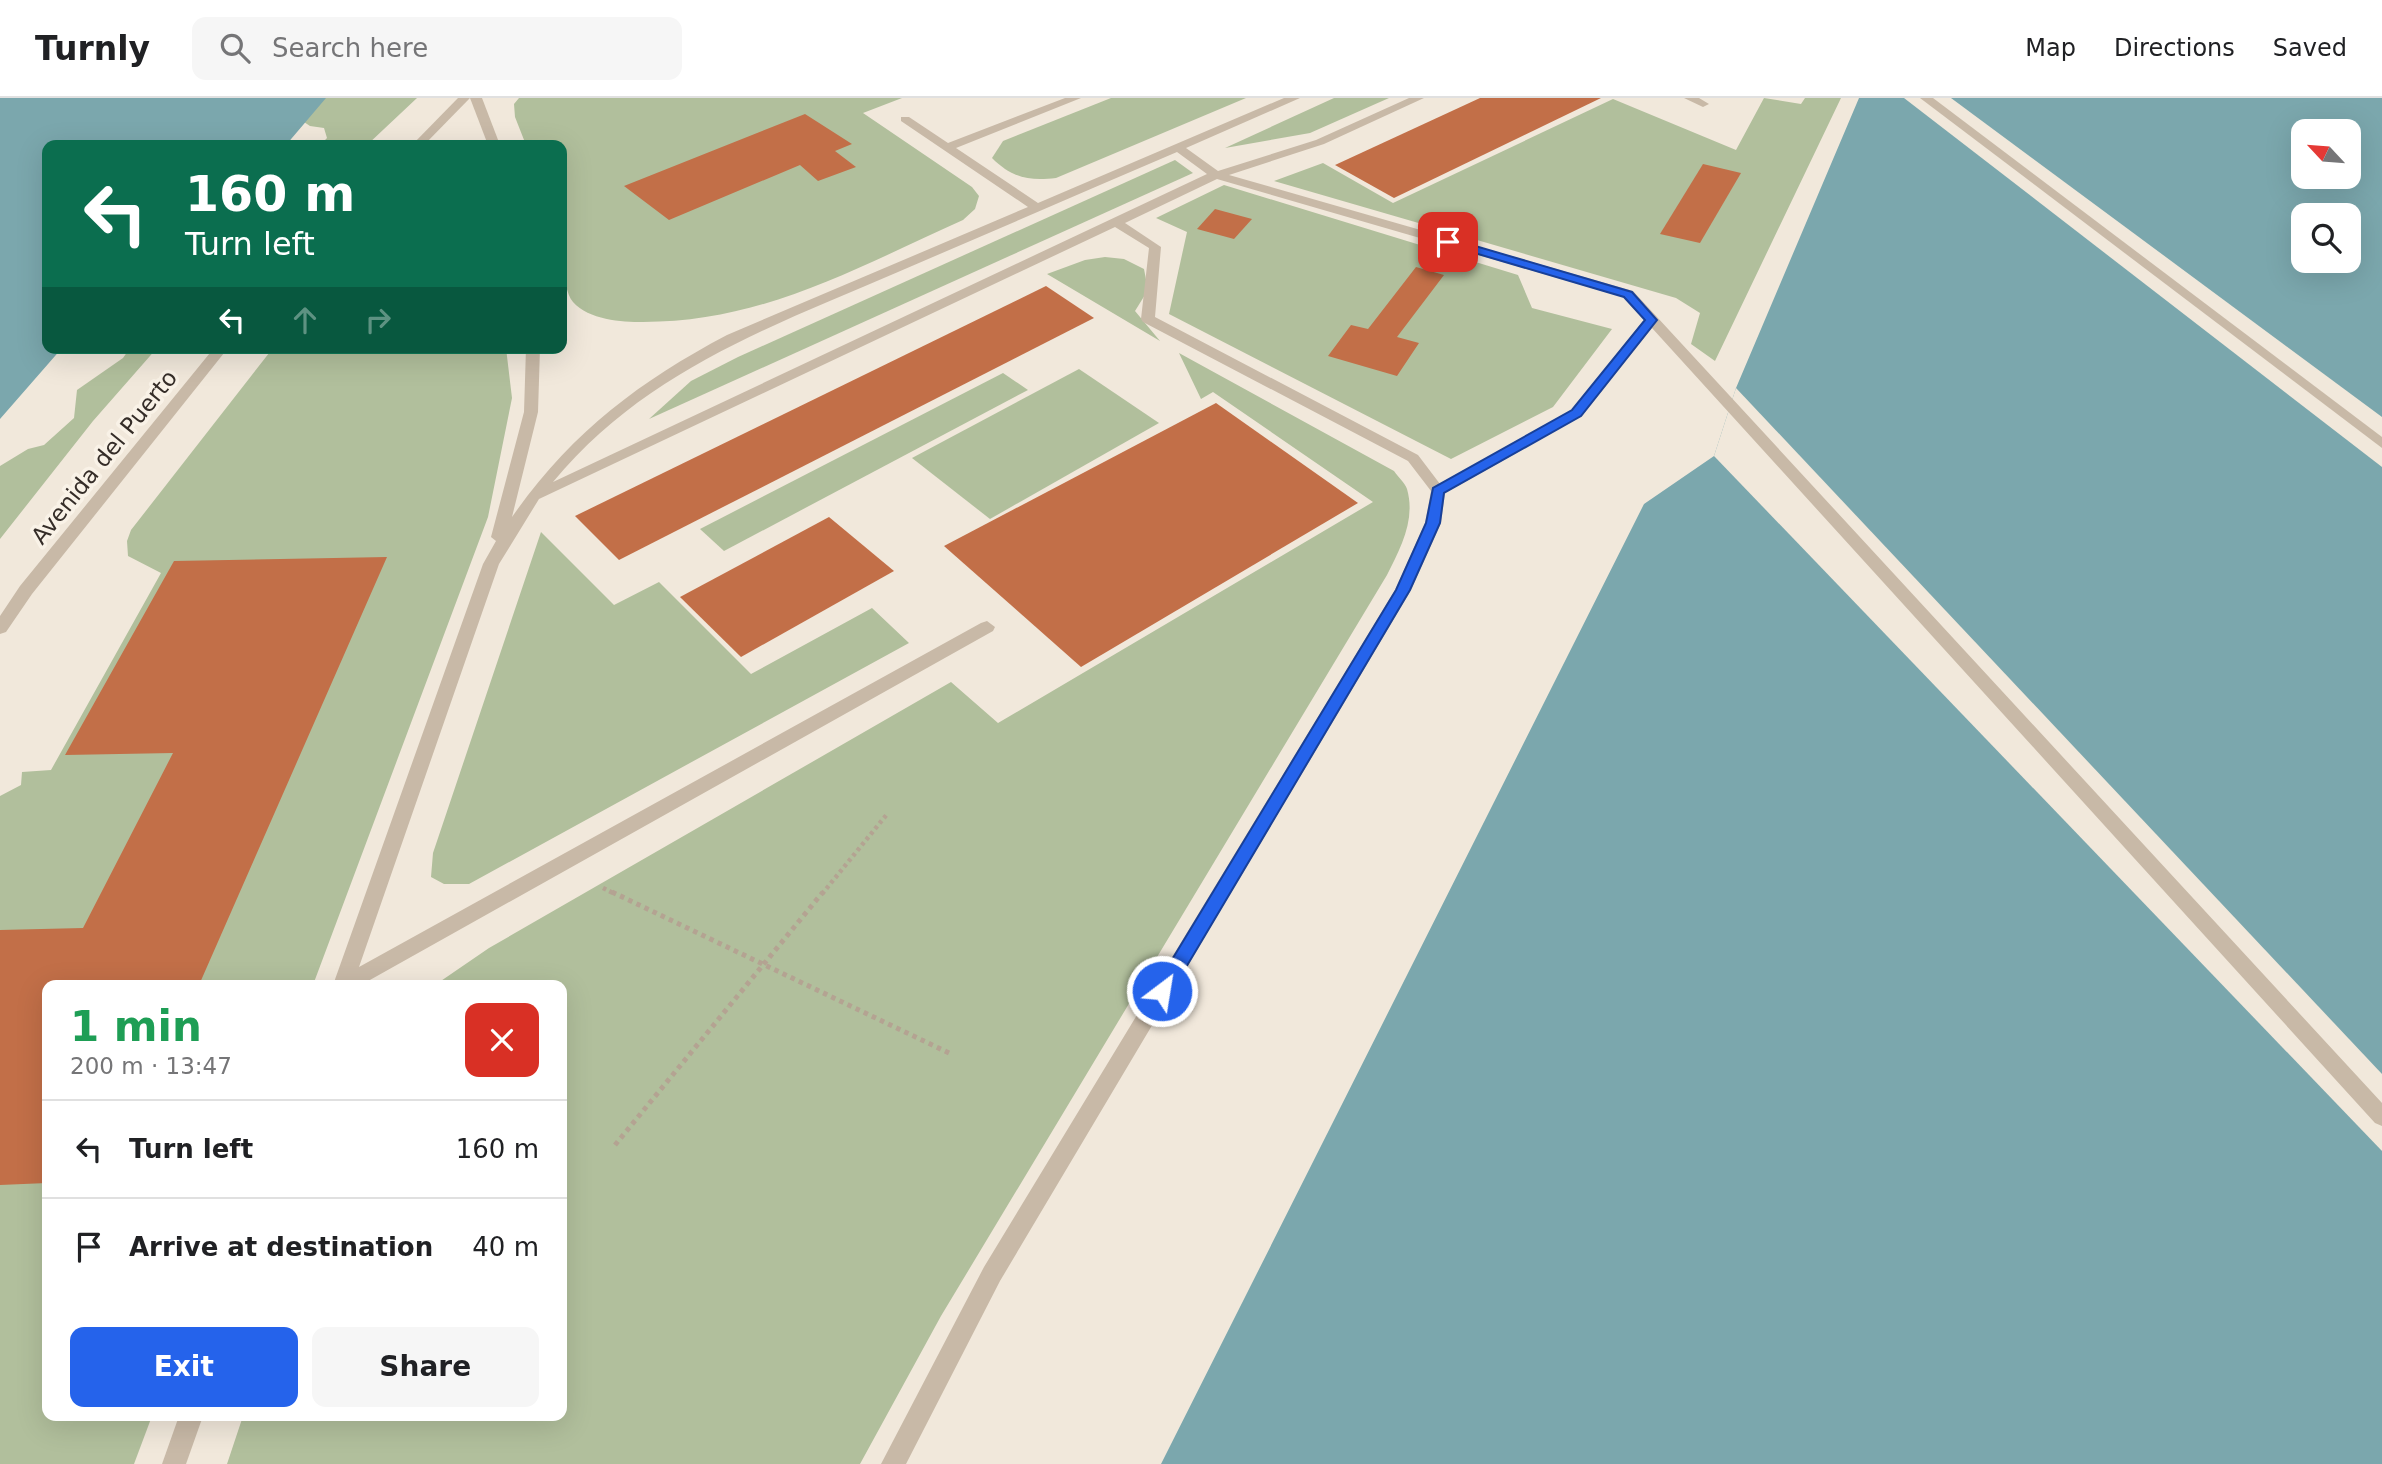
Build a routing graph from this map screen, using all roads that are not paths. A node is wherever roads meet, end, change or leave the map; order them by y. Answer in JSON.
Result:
{"nodes":[{"id":1,"x":464,"y":98,"type":"edge"},
{"id":2,"x":476,"y":98,"type":"edge"},
{"id":3,"x":1074,"y":98,"type":"edge"},
{"id":4,"x":1294,"y":98,"type":"edge"},
{"id":5,"x":1418,"y":98,"type":"edge"},
{"id":6,"x":1690,"y":98,"type":"edge"},
{"id":7,"x":1926,"y":98,"type":"edge"},
{"id":8,"x":1703,"y":104,"type":"dead end"},
{"id":9,"x":905,"y":119,"type":"dead end"},
{"id":10,"x":423,"y":140,"type":"edge"},
{"id":11,"x":492,"y":140,"type":"edge"},
{"id":12,"x":947,"y":148,"type":"junction"},
{"id":13,"x":1178,"y":148,"type":"junction"},
{"id":14,"x":1216,"y":175,"type":"junction"},
{"id":15,"x":1037,"y":208,"type":"junction"},
{"id":16,"x":1115,"y":222,"type":"junction"},
{"id":17,"x":1651,"y":320,"type":"junction"},
{"id":18,"x":216,"y":354,"type":"edge"},
{"id":19,"x":533,"y":354,"type":"edge"},
{"id":20,"x":2382,"y":444,"type":"edge"},
{"id":21,"x":1438,"y":491,"type":"junction"},
{"id":22,"x":531,"y":498,"type":"junction"},
{"id":23,"x":491,"y":565,"type":"junction"},
{"id":24,"x":988,"y":627,"type":"dead end"},
{"id":25,"x":0,"y":628,"type":"edge"},
{"id":26,"x":346,"y":980,"type":"edge"},
{"id":27,"x":353,"y":980,"type":"edge"},
{"id":28,"x":2382,"y":1117,"type":"edge"},
{"id":29,"x":189,"y":1421,"type":"edge"},
{"id":30,"x":174,"y":1464,"type":"edge"},
{"id":31,"x":893,"y":1464,"type":"edge"}],
"edges":[{"from":1,"to":10,"type":"street"},
{"from":2,"to":11,"type":"street"},
{"from":3,"to":12,"type":"street"},
{"from":4,"to":13,"type":"street"},
{"from":5,"to":14,"type":"street"},
{"from":6,"to":8,"type":"street"},
{"from":7,"to":20,"type":"street"},
{"from":9,"to":12,"type":"street"},
{"from":12,"to":15,"type":"street"},
{"from":13,"to":14,"type":"street"},
{"from":13,"to":15,"type":"street"},
{"from":14,"to":16,"type":"street"},
{"from":14,"to":17,"type":"street"},
{"from":15,"to":22,"type":"street"},
{"from":16,"to":21,"type":"street"},
{"from":16,"to":22,"type":"street"},
{"from":17,"to":21,"type":"street"},
{"from":17,"to":28,"type":"street"},
{"from":18,"to":25,"type":"street","name":"Avenida del Puerto"},
{"from":19,"to":23,"type":"street"},
{"from":21,"to":31,"type":"street"},
{"from":22,"to":23,"type":"street"},
{"from":23,"to":26,"type":"street"},
{"from":24,"to":27,"type":"street"},
{"from":29,"to":30,"type":"street"}]}
